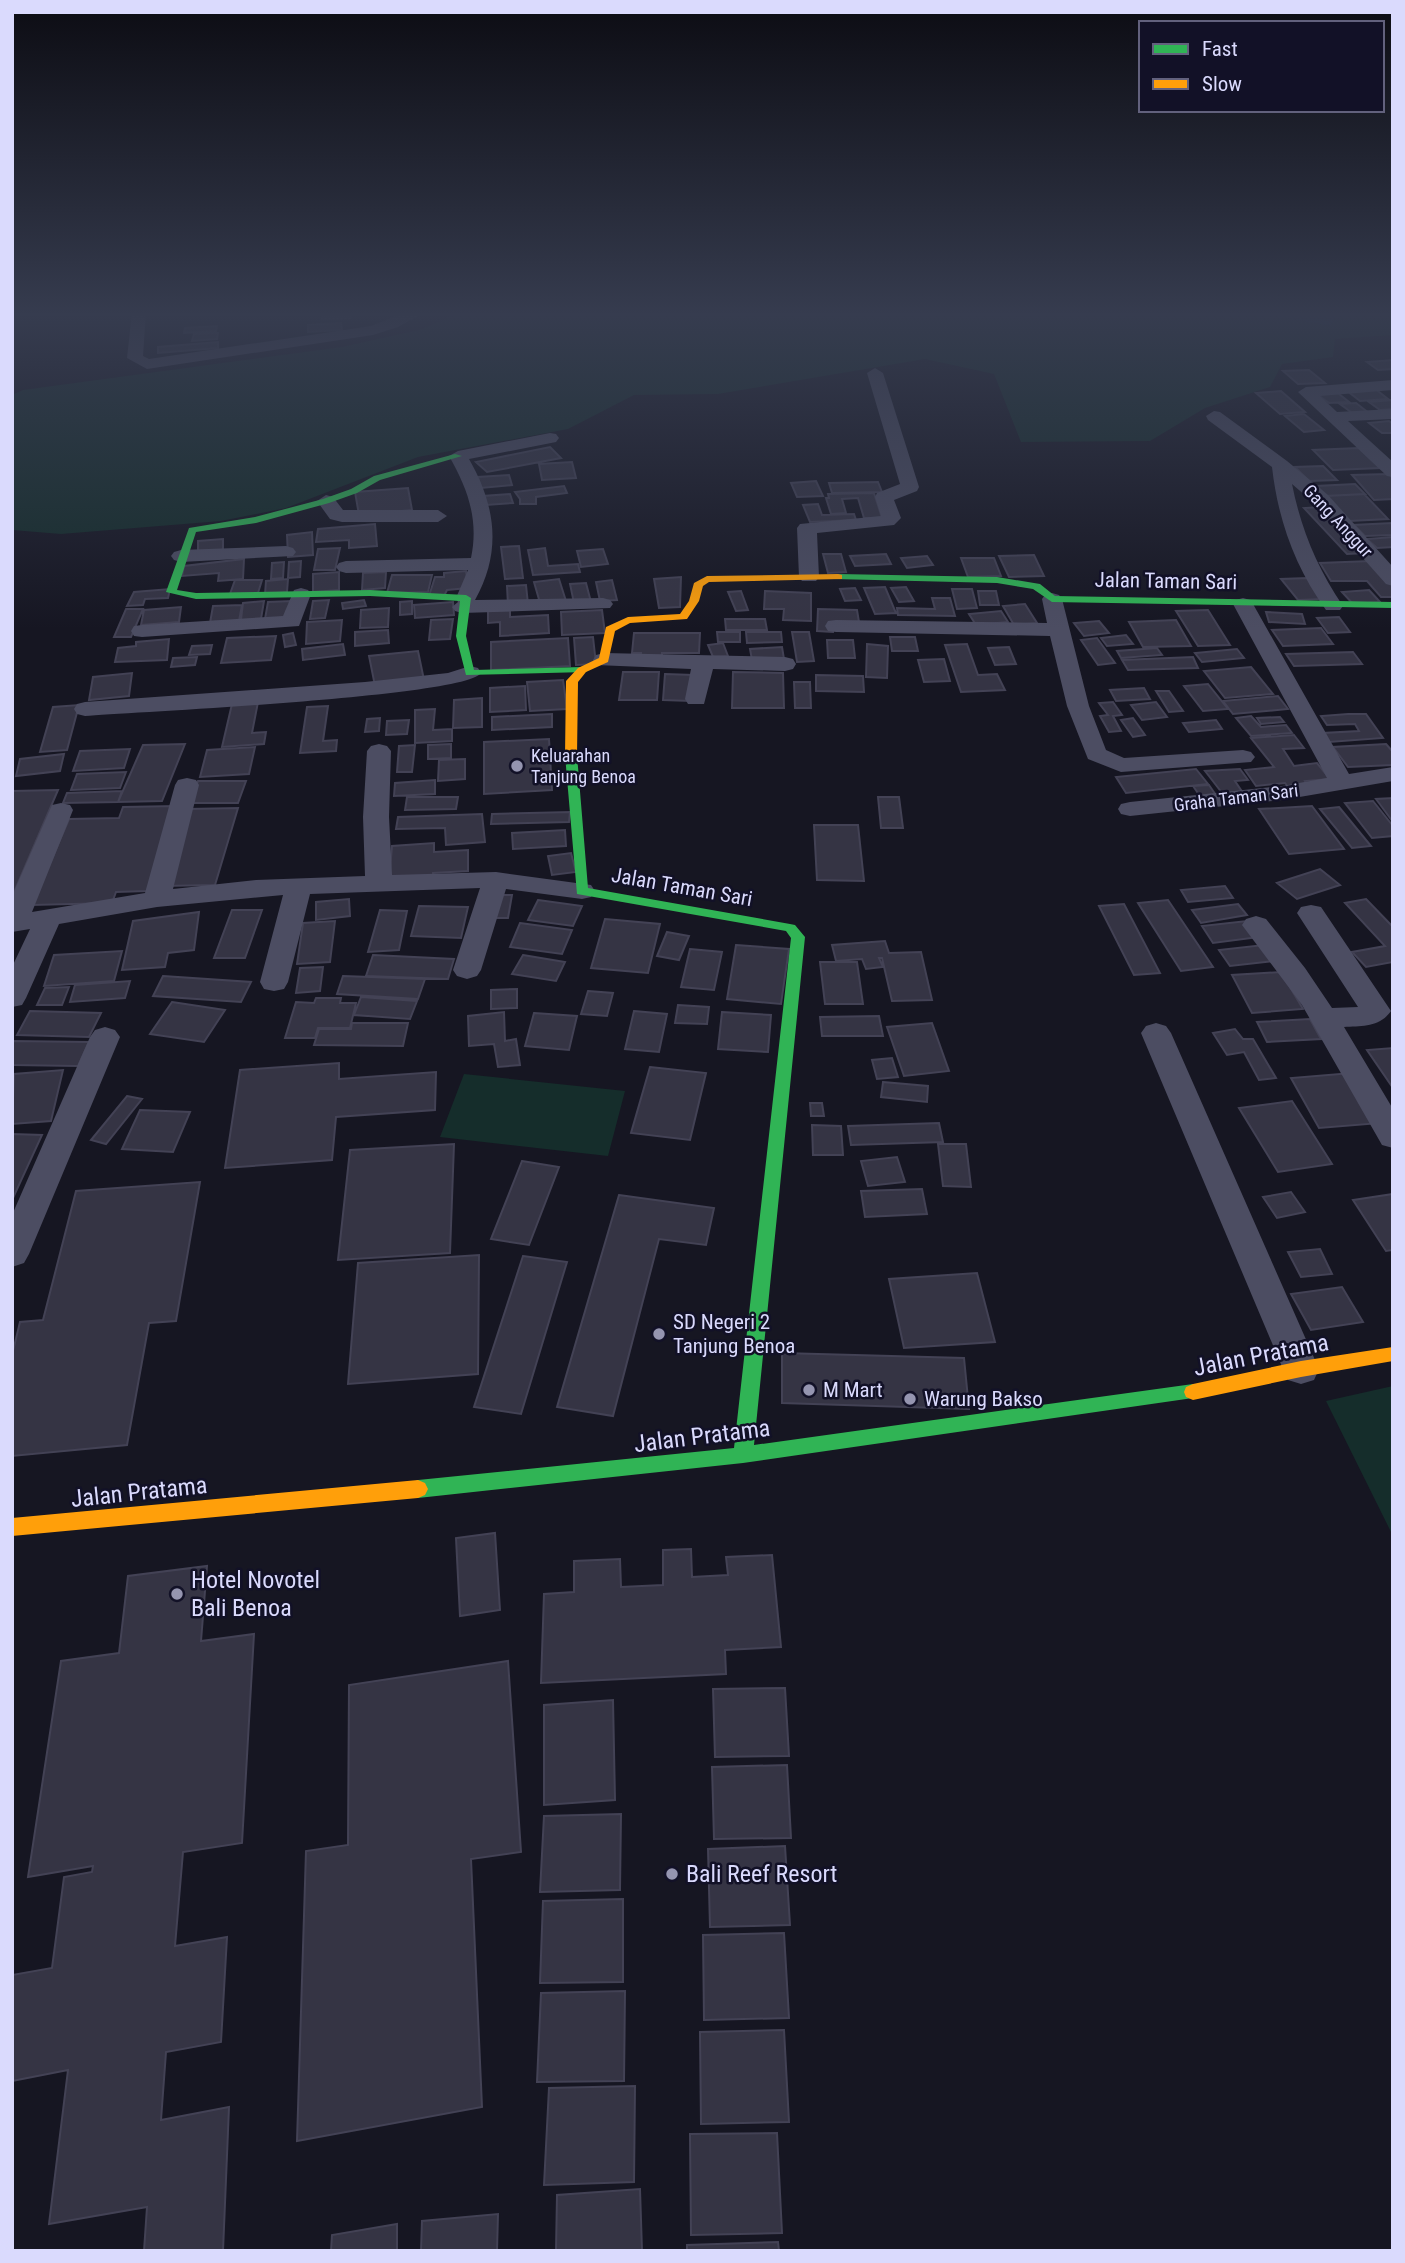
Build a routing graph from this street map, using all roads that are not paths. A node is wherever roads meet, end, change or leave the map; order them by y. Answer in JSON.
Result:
{"nodes":[{"id":1,"x":1335,"y":417,"type":"edge"},
{"id":2,"x":889,"y":418,"type":"edge"},
{"id":3,"x":1217,"y":418,"type":"edge"},
{"id":4,"x":550,"y":438,"type":"dead end"},
{"id":5,"x":458,"y":456,"type":"junction"},
{"id":6,"x":1281,"y":465,"type":"junction"},
{"id":7,"x":1393,"y":472,"type":"edge"},
{"id":8,"x":326,"y":501,"type":"junction"},
{"id":9,"x":438,"y":516,"type":"dead end"},
{"id":10,"x":286,"y":552,"type":"dead end"},
{"id":11,"x":181,"y":556,"type":"junction"},
{"id":12,"x":481,"y":564,"type":"junction"},
{"id":13,"x":346,"y":567,"type":"dead end"},
{"id":14,"x":809,"y":577,"type":"junction"},
{"id":15,"x":1393,"y":580,"type":"edge"},
{"id":16,"x":301,"y":594,"type":"junction"},
{"id":17,"x":1052,"y":599,"type":"junction"},
{"id":18,"x":464,"y":603,"type":"junction"},
{"id":19,"x":603,"y":604,"type":"dead end"},
{"id":20,"x":1242,"y":604,"type":"junction"},
{"id":21,"x":1393,"y":605,"type":"edge"},
{"id":22,"x":1333,"y":606,"type":"junction"},
{"id":23,"x":836,"y":626,"type":"dead end"},
{"id":24,"x":1060,"y":630,"type":"junction"},
{"id":25,"x":142,"y":631,"type":"dead end"},
{"id":26,"x":604,"y":660,"type":"junction"},
{"id":27,"x":703,"y":663,"type":"junction"},
{"id":28,"x":785,"y":664,"type":"dead end"},
{"id":29,"x":582,"y":670,"type":"junction"},
{"id":30,"x":470,"y":673,"type":"junction"},
{"id":31,"x":696,"y":699,"type":"dead end"},
{"id":32,"x":85,"y":709,"type":"dead end"},
{"id":33,"x":379,"y":751,"type":"dead end"},
{"id":34,"x":1243,"y":757,"type":"dead end"},
{"id":35,"x":1393,"y":774,"type":"edge"},
{"id":36,"x":1342,"y":784,"type":"junction"},
{"id":37,"x":187,"y":785,"type":"dead end"},
{"id":38,"x":1130,"y":808,"type":"dead end"},
{"id":39,"x":61,"y":810,"type":"dead end"},
{"id":40,"x":496,"y":880,"type":"junction"},
{"id":41,"x":379,"y":884,"type":"junction"},
{"id":42,"x":298,"y":887,"type":"junction"},
{"id":43,"x":582,"y":891,"type":"junction"},
{"id":44,"x":157,"y":899,"type":"junction"},
{"id":45,"x":1311,"y":913,"type":"dead end"},
{"id":46,"x":48,"y":919,"type":"junction"},
{"id":47,"x":13,"y":924,"type":"edge"},
{"id":48,"x":1256,"y":925,"type":"dead end"},
{"id":49,"x":467,"y":970,"type":"dead end"},
{"id":50,"x":274,"y":982,"type":"dead end"},
{"id":51,"x":12,"y":998,"type":"edge"},
{"id":52,"x":1324,"y":1018,"type":"junction"},
{"id":53,"x":1156,"y":1033,"type":"dead end"},
{"id":54,"x":106,"y":1037,"type":"dead end"},
{"id":55,"x":1393,"y":1137,"type":"edge"},
{"id":56,"x":12,"y":1254,"type":"edge"},
{"id":57,"x":1393,"y":1354,"type":"edge"},
{"id":58,"x":1301,"y":1369,"type":"junction"},
{"id":59,"x":743,"y":1455,"type":"junction"},
{"id":60,"x":12,"y":1528,"type":"edge"}],
"edges":[{"from":1,"to":7,"type":"street"},
{"from":2,"to":14,"type":"street"},
{"from":3,"to":6,"type":"street","name":"Gang Anggur"},
{"from":4,"to":5,"type":"street"},
{"from":5,"to":8,"type":"street"},
{"from":5,"to":12,"type":"street"},
{"from":6,"to":15,"type":"street","name":"Gang Anggur"},
{"from":6,"to":22,"type":"street"},
{"from":8,"to":9,"type":"street"},
{"from":8,"to":11,"type":"street"},
{"from":10,"to":11,"type":"street"},
{"from":11,"to":16,"type":"street"},
{"from":12,"to":13,"type":"street"},
{"from":12,"to":18,"type":"street"},
{"from":14,"to":17,"type":"street","name":"Jalan Taman Sari"},
{"from":14,"to":26,"type":"street","name":"Jalan Taman Sari"},
{"from":16,"to":18,"type":"street"},
{"from":16,"to":25,"type":"street"},
{"from":17,"to":20,"type":"street","name":"Jalan Taman Sari"},
{"from":17,"to":24,"type":"street"},
{"from":18,"to":19,"type":"street"},
{"from":18,"to":30,"type":"street"},
{"from":20,"to":22,"type":"street","name":"Jalan Taman Sari"},
{"from":20,"to":36,"type":"street"},
{"from":21,"to":22,"type":"street","name":"Jalan Taman Sari"},
{"from":23,"to":24,"type":"street"},
{"from":24,"to":34,"type":"street"},
{"from":26,"to":27,"type":"street"},
{"from":26,"to":29,"type":"street"},
{"from":27,"to":28,"type":"street"},
{"from":27,"to":31,"type":"street"},
{"from":29,"to":30,"type":"street"},
{"from":29,"to":43,"type":"street","name":"Jalan Taman Sari"},
{"from":30,"to":32,"type":"street"},
{"from":33,"to":41,"type":"street"},
{"from":35,"to":36,"type":"street","name":"Graha Taman Sari"},
{"from":36,"to":38,"type":"street","name":"Graha Taman Sari"},
{"from":37,"to":44,"type":"street"},
{"from":39,"to":47,"type":"street"},
{"from":40,"to":41,"type":"street"},
{"from":40,"to":43,"type":"street"},
{"from":40,"to":49,"type":"street"},
{"from":41,"to":42,"type":"street"},
{"from":42,"to":44,"type":"street"},
{"from":42,"to":50,"type":"street"},
{"from":43,"to":59,"type":"street","name":"Jalan Taman Sari"},
{"from":44,"to":46,"type":"street"},
{"from":45,"to":52,"type":"street"},
{"from":46,"to":47,"type":"street"},
{"from":46,"to":51,"type":"street"},
{"from":48,"to":52,"type":"street"},
{"from":52,"to":55,"type":"street"},
{"from":53,"to":58,"type":"street"},
{"from":54,"to":56,"type":"street"},
{"from":57,"to":58,"type":"street","name":"Jalan Pratama"},
{"from":58,"to":59,"type":"street","name":"Jalan Pratama"},
{"from":59,"to":60,"type":"street","name":"Jalan Pratama"}]}
